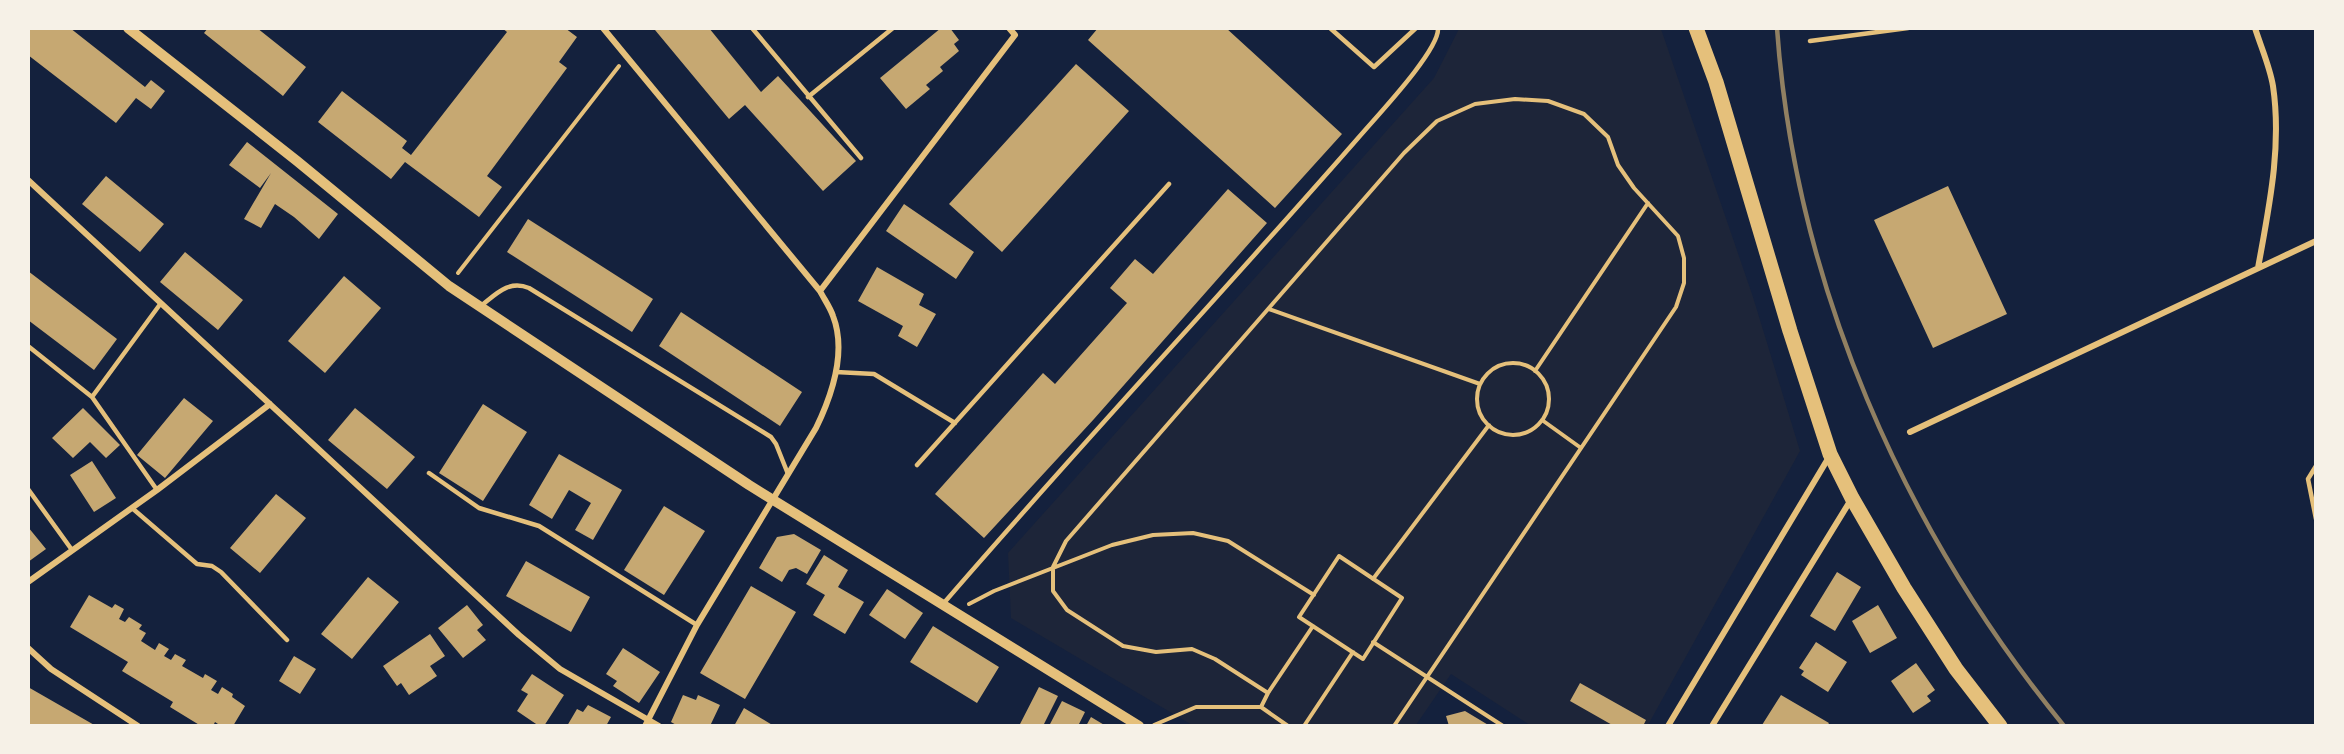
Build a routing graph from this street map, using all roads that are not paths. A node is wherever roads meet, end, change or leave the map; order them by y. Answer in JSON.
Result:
{"nodes":[{"id":1,"x":128,"y":28,"type":"edge"},
{"id":2,"x":603,"y":28,"type":"edge"},
{"id":3,"x":752,"y":28,"type":"edge"},
{"id":4,"x":893,"y":28,"type":"edge"},
{"id":5,"x":1009,"y":28,"type":"edge"},
{"id":6,"x":1330,"y":28,"type":"edge"},
{"id":7,"x":1416,"y":28,"type":"edge"},
{"id":8,"x":1438,"y":28,"type":"edge"},
{"id":9,"x":1696,"y":28,"type":"edge"},
{"id":10,"x":1908,"y":28,"type":"edge"},
{"id":11,"x":2255,"y":28,"type":"edge"},
{"id":12,"x":1810,"y":41,"type":"dead end"},
{"id":13,"x":808,"y":97,"type":"junction"},
{"id":14,"x":861,"y":158,"type":"dead end"},
{"id":15,"x":28,"y":180,"type":"edge"},
{"id":16,"x":1169,"y":184,"type":"dead end"},
{"id":17,"x":2316,"y":241,"type":"edge"},
{"id":18,"x":2258,"y":268,"type":"junction"},
{"id":19,"x":820,"y":291,"type":"junction"},
{"id":20,"x":161,"y":303,"type":"junction"},
{"id":21,"x":480,"y":307,"type":"junction"},
{"id":22,"x":28,"y":346,"type":"edge"},
{"id":23,"x":836,"y":372,"type":"junction"},
{"id":24,"x":92,"y":397,"type":"junction"},
{"id":25,"x":270,"y":404,"type":"junction"},
{"id":26,"x":955,"y":423,"type":"junction"},
{"id":27,"x":1910,"y":432,"type":"dead end"},
{"id":28,"x":1830,"y":454,"type":"junction"},
{"id":29,"x":917,"y":465,"type":"dead end"},
{"id":30,"x":2316,"y":466,"type":"edge"},
{"id":31,"x":429,"y":473,"type":"dead end"},
{"id":32,"x":788,"y":474,"type":"junction"},
{"id":33,"x":28,"y":489,"type":"edge"},
{"id":34,"x":157,"y":490,"type":"junction"},
{"id":35,"x":1852,"y":498,"type":"junction"},
{"id":36,"x":773,"y":499,"type":"junction"},
{"id":37,"x":132,"y":508,"type":"junction"},
{"id":38,"x":2316,"y":519,"type":"edge"},
{"id":39,"x":72,"y":550,"type":"junction"},
{"id":40,"x":28,"y":582,"type":"edge"},
{"id":41,"x":943,"y":604,"type":"junction"},
{"id":42,"x":697,"y":625,"type":"junction"},
{"id":43,"x":287,"y":640,"type":"dead end"},
{"id":44,"x":28,"y":648,"type":"edge"},
{"id":45,"x":647,"y":722,"type":"edge"},
{"id":46,"x":138,"y":726,"type":"edge"},
{"id":47,"x":659,"y":726,"type":"edge"},
{"id":48,"x":1139,"y":726,"type":"edge"},
{"id":49,"x":1668,"y":726,"type":"edge"},
{"id":50,"x":1712,"y":726,"type":"edge"},
{"id":51,"x":2000,"y":726,"type":"edge"}],
"edges":[{"from":1,"to":21,"type":"street"},
{"from":2,"to":19,"type":"street"},
{"from":3,"to":13,"type":"lane"},
{"from":4,"to":13,"type":"lane"},
{"from":5,"to":19,"type":"street"},
{"from":6,"to":7,"type":"lane"},
{"from":8,"to":41,"type":"lane"},
{"from":9,"to":28,"type":"main road"},
{"from":10,"to":12,"type":"lane"},
{"from":11,"to":18,"type":"street"},
{"from":13,"to":14,"type":"lane"},
{"from":15,"to":20,"type":"street"},
{"from":16,"to":26,"type":"lane"},
{"from":17,"to":18,"type":"street"},
{"from":18,"to":27,"type":"street"},
{"from":19,"to":23,"type":"street"},
{"from":20,"to":24,"type":"lane"},
{"from":20,"to":25,"type":"street"},
{"from":21,"to":32,"type":"lane"},
{"from":21,"to":36,"type":"street"},
{"from":22,"to":24,"type":"lane"},
{"from":23,"to":26,"type":"lane"},
{"from":23,"to":32,"type":"street"},
{"from":24,"to":34,"type":"lane"},
{"from":25,"to":34,"type":"street"},
{"from":25,"to":45,"type":"street"},
{"from":26,"to":29,"type":"lane"},
{"from":28,"to":35,"type":"main road"},
{"from":28,"to":49,"type":"street"},
{"from":30,"to":38,"type":"lane"},
{"from":31,"to":42,"type":"lane"},
{"from":32,"to":36,"type":"street"},
{"from":33,"to":39,"type":"lane"},
{"from":34,"to":37,"type":"street"},
{"from":35,"to":50,"type":"street"},
{"from":35,"to":51,"type":"main road"},
{"from":36,"to":41,"type":"street"},
{"from":36,"to":42,"type":"street"},
{"from":37,"to":39,"type":"street"},
{"from":37,"to":43,"type":"lane"},
{"from":39,"to":40,"type":"street"},
{"from":41,"to":48,"type":"street"},
{"from":42,"to":45,"type":"street"},
{"from":44,"to":46,"type":"street"},
{"from":45,"to":47,"type":"street"}]}
